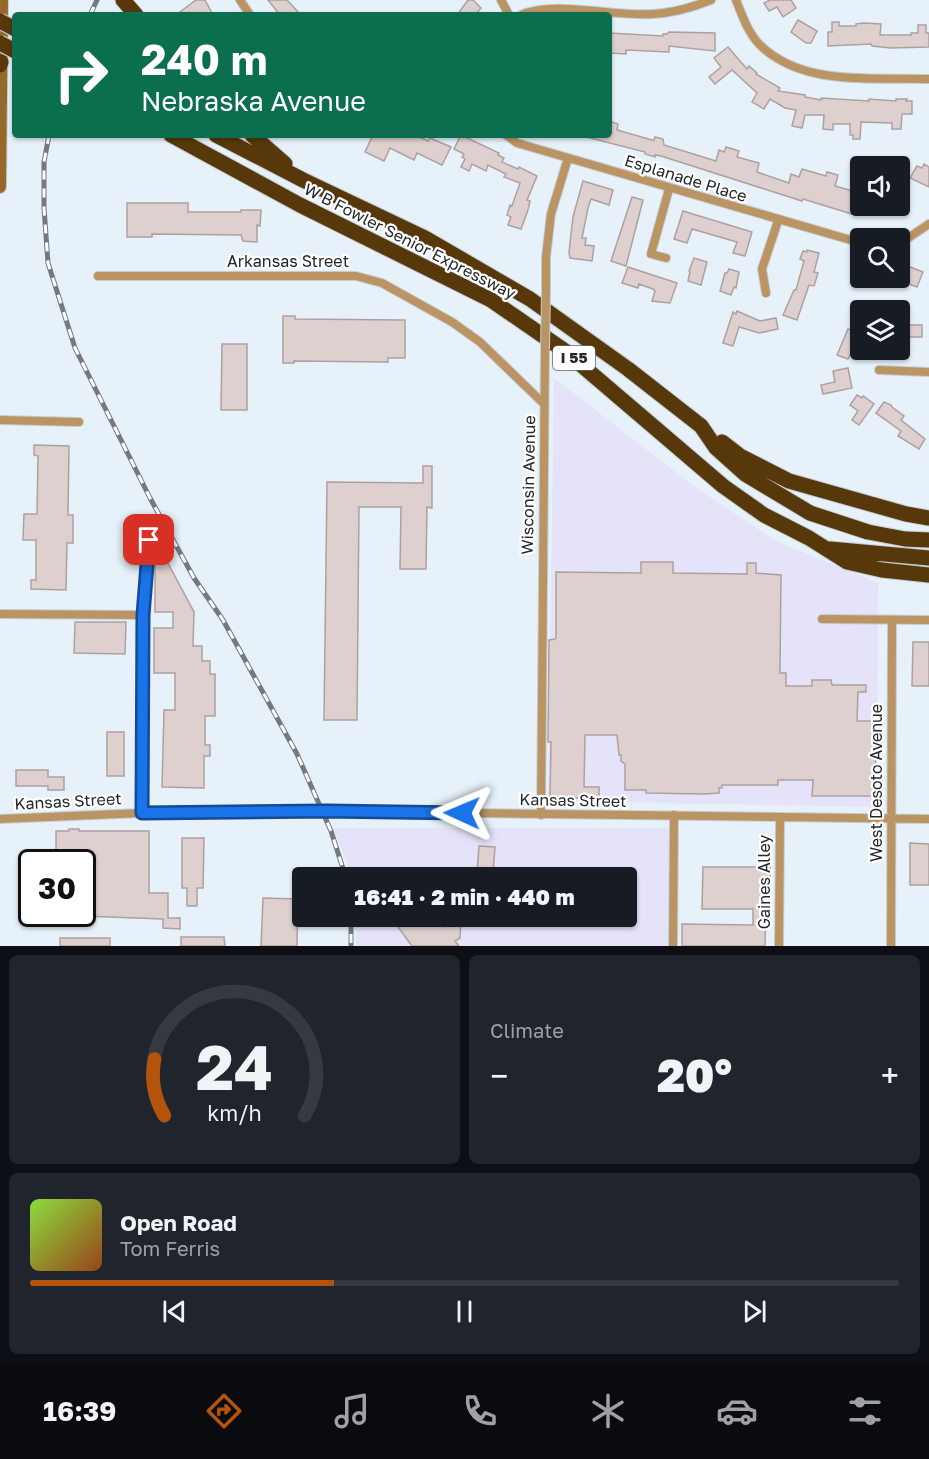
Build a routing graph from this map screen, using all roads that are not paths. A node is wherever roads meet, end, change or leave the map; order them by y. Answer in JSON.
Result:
{"nodes":[{"id":1,"x":2,"y":0,"type":"edge"},
{"id":2,"x":711,"y":0,"type":"edge"},
{"id":3,"x":736,"y":0,"type":"edge"},
{"id":4,"x":527,"y":12,"type":"edge"},
{"id":5,"x":602,"y":12,"type":"edge"},
{"id":6,"x":612,"y":13,"type":"edge"},
{"id":7,"x":1,"y":63,"type":"edge"},
{"id":8,"x":929,"y":79,"type":"edge"},
{"id":9,"x":177,"y":138,"type":"edge"},
{"id":10,"x":222,"y":138,"type":"edge"},
{"id":11,"x":255,"y":138,"type":"edge"},
{"id":12,"x":510,"y":138,"type":"edge"},
{"id":13,"x":0,"y":143,"type":"edge"},
{"id":14,"x":568,"y":158,"type":"junction"},
{"id":15,"x":0,"y":159,"type":"edge"},
{"id":16,"x":303,"y":180,"type":"junction"},
{"id":17,"x":0,"y":187,"type":"edge"},
{"id":18,"x":669,"y":189,"type":"junction"},
{"id":19,"x":778,"y":221,"type":"junction"},
{"id":20,"x":927,"y":229,"type":"edge"},
{"id":21,"x":910,"y":237,"type":"edge"},
{"id":22,"x":850,"y":240,"type":"edge"},
{"id":23,"x":666,"y":258,"type":"dead end"},
{"id":24,"x":98,"y":276,"type":"dead end"},
{"id":25,"x":766,"y":293,"type":"dead end"},
{"id":26,"x":879,"y":370,"type":"dead end"},
{"id":27,"x":929,"y":372,"type":"edge"},
{"id":28,"x":544,"y":404,"type":"junction"},
{"id":29,"x":0,"y":420,"type":"edge"},
{"id":30,"x":79,"y":422,"type":"dead end"},
{"id":31,"x":700,"y":426,"type":"junction"},
{"id":32,"x":929,"y":518,"type":"edge"},
{"id":33,"x":149,"y":540,"type":"dead end"},
{"id":34,"x":929,"y":540,"type":"edge"},
{"id":35,"x":824,"y":548,"type":"junction"},
{"id":36,"x":929,"y":558,"type":"edge"},
{"id":37,"x":929,"y":575,"type":"edge"},
{"id":38,"x":0,"y":614,"type":"edge"},
{"id":39,"x":143,"y":615,"type":"junction"},
{"id":40,"x":822,"y":620,"type":"dead end"},
{"id":41,"x":892,"y":620,"type":"junction"},
{"id":42,"x":929,"y":620,"type":"edge"},
{"id":43,"x":142,"y":813,"type":"junction"},
{"id":44,"x":541,"y":814,"type":"junction"},
{"id":45,"x":674,"y":815,"type":"junction"},
{"id":46,"x":780,"y":818,"type":"junction"},
{"id":47,"x":0,"y":819,"type":"edge"},
{"id":48,"x":891,"y":819,"type":"junction"},
{"id":49,"x":929,"y":819,"type":"edge"},
{"id":50,"x":673,"y":946,"type":"edge"},
{"id":51,"x":779,"y":946,"type":"edge"},
{"id":52,"x":891,"y":946,"type":"edge"}],
"edges":[{"from":1,"to":7,"type":"main road"},
{"from":2,"to":6,"type":"street"},
{"from":3,"to":8,"type":"street"},
{"from":4,"to":5,"type":"street"},
{"from":7,"to":13,"type":"main road"},
{"from":9,"to":35,"type":"highway","name":"W B Fowler Senior Expressway","number":"I 55"},
{"from":10,"to":16,"type":"highway","name":"W B Fowler Senior Expressway","number":"I 55"},
{"from":11,"to":16,"type":"highway"},
{"from":12,"to":14,"type":"street","name":"Esplanade Place"},
{"from":13,"to":15,"type":"main road"},
{"from":14,"to":18,"type":"street","name":"Esplanade Place"},
{"from":14,"to":28,"type":"street","name":"Wisconsin Avenue","bridge":true},
{"from":15,"to":17,"type":"main road"},
{"from":16,"to":31,"type":"highway","name":"W B Fowler Senior Expressway","number":"I 55"},
{"from":18,"to":19,"type":"street","name":"Esplanade Place"},
{"from":18,"to":23,"type":"street"},
{"from":19,"to":22,"type":"street","name":"Esplanade Place"},
{"from":19,"to":25,"type":"street"},
{"from":20,"to":21,"type":"street"},
{"from":24,"to":28,"type":"street","name":"Arkansas Street"},
{"from":26,"to":27,"type":"street"},
{"from":28,"to":44,"type":"street","name":"Wisconsin Avenue"},
{"from":29,"to":30,"type":"street"},
{"from":31,"to":32,"type":"highway"},
{"from":31,"to":34,"type":"highway","name":"W B Fowler Senior Expressway","number":"I 55"},
{"from":33,"to":39,"type":"street"},
{"from":35,"to":36,"type":"highway","name":"W B Fowler Senior Expressway","number":"I 55"},
{"from":35,"to":37,"type":"highway"},
{"from":38,"to":39,"type":"street"},
{"from":39,"to":43,"type":"street"},
{"from":40,"to":41,"type":"street"},
{"from":41,"to":42,"type":"street"},
{"from":41,"to":48,"type":"street","name":"West Desoto Avenue"},
{"from":43,"to":44,"type":"street","name":"Kansas Street"},
{"from":43,"to":47,"type":"street","name":"Kansas Street"},
{"from":44,"to":45,"type":"street","name":"Kansas Street"},
{"from":45,"to":46,"type":"street","name":"Kansas Street"},
{"from":45,"to":50,"type":"street"},
{"from":46,"to":48,"type":"street","name":"Kansas Street"},
{"from":46,"to":51,"type":"street","name":"Gaines Alley"},
{"from":48,"to":49,"type":"street","name":"Kansas Street"},
{"from":48,"to":52,"type":"street","name":"West Desoto Avenue"}]}
